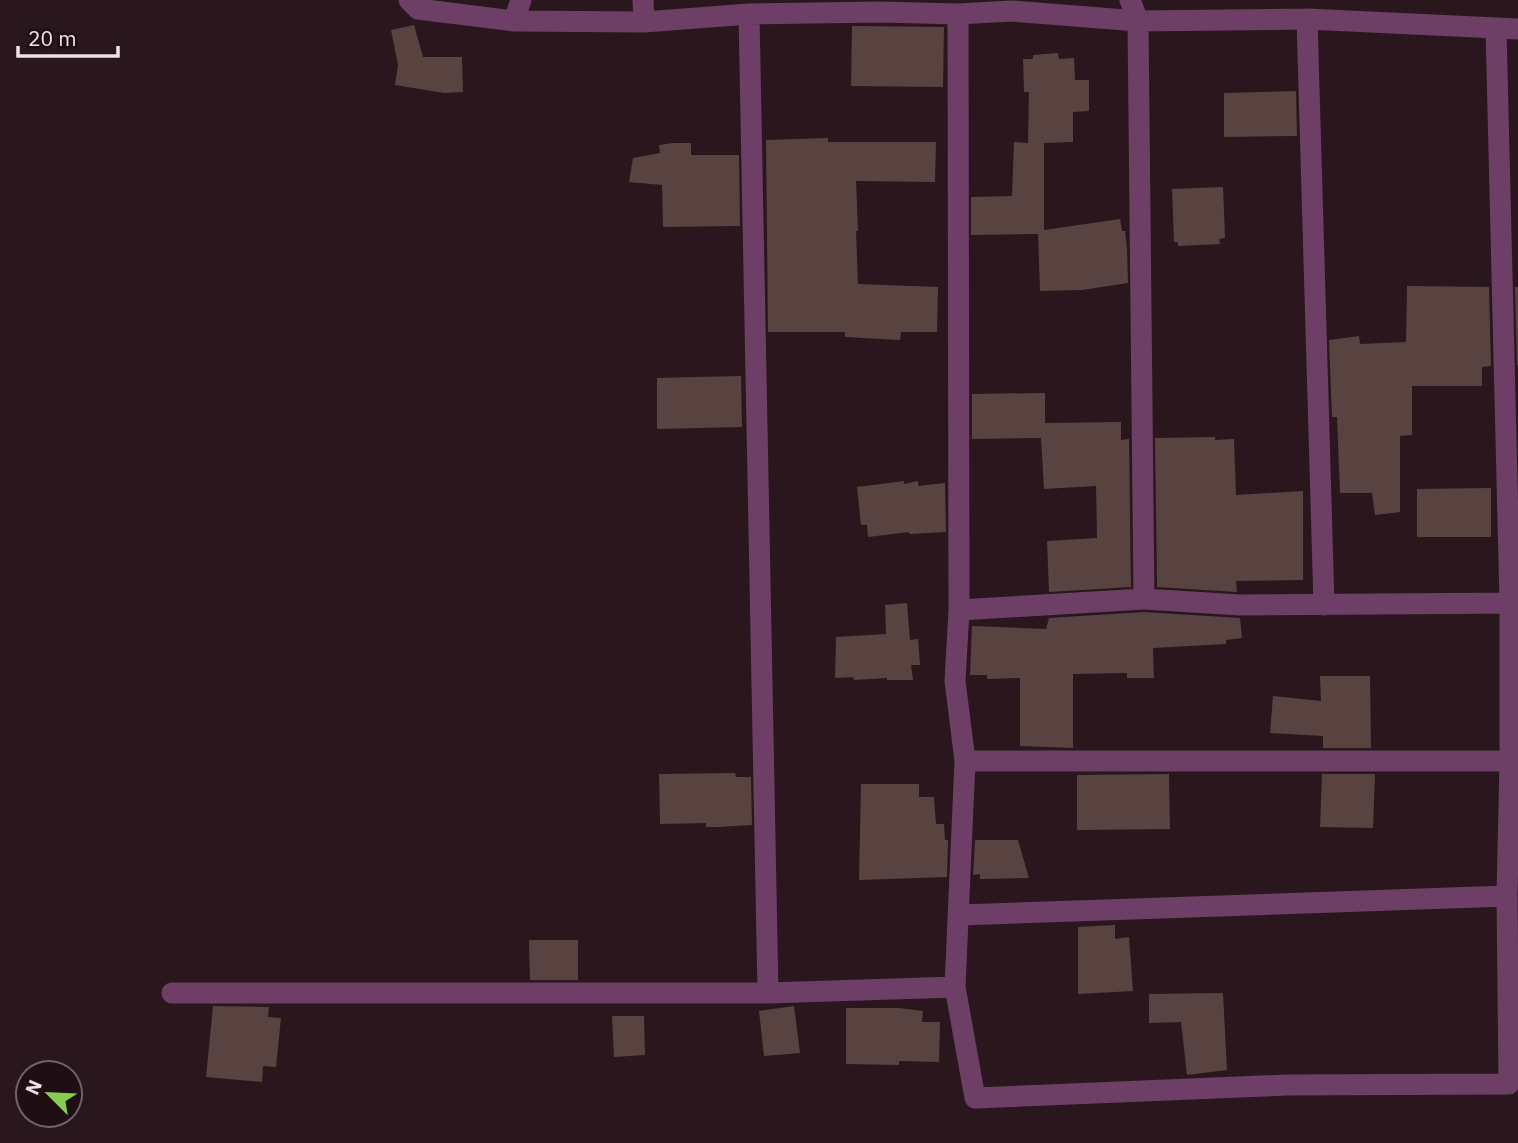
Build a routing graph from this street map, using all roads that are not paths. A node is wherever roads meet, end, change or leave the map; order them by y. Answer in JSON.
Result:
{"nodes":[{"id":1,"x":409,"y":0,"type":"edge"},
{"id":2,"x":521,"y":0,"type":"edge"},
{"id":3,"x":643,"y":0,"type":"edge"},
{"id":4,"x":1130,"y":0,"type":"edge"},
{"id":5,"x":881,"y":6,"type":"edge"},
{"id":6,"x":1011,"y":6,"type":"edge"},
{"id":7,"x":759,"y":9,"type":"edge"},
{"id":8,"x":1273,"y":10,"type":"edge"},
{"id":9,"x":958,"y":14,"type":"junction"},
{"id":10,"x":1307,"y":19,"type":"junction"},
{"id":11,"x":514,"y":21,"type":"junction"},
{"id":12,"x":1138,"y":21,"type":"junction"},
{"id":13,"x":643,"y":22,"type":"junction"},
{"id":14,"x":1496,"y":28,"type":"junction"},
{"id":15,"x":1518,"y":29,"type":"edge"},
{"id":16,"x":1144,"y":599,"type":"junction"},
{"id":17,"x":1514,"y":603,"type":"edge"},
{"id":18,"x":1324,"y":605,"type":"junction"},
{"id":19,"x":959,"y":610,"type":"junction"},
{"id":20,"x":965,"y":761,"type":"junction"},
{"id":21,"x":1510,"y":761,"type":"junction"},
{"id":22,"x":1507,"y":897,"type":"junction"},
{"id":23,"x":960,"y":915,"type":"junction"},
{"id":24,"x":955,"y":987,"type":"junction"},
{"id":25,"x":172,"y":993,"type":"dead end"},
{"id":26,"x":768,"y":993,"type":"junction"}],
"edges":[{"from":1,"to":11,"type":"street"},
{"from":2,"to":11,"type":"street"},
{"from":3,"to":13,"type":"street"},
{"from":4,"to":12,"type":"street"},
{"from":5,"to":7,"type":"street"},
{"from":5,"to":9,"type":"street"},
{"from":6,"to":9,"type":"street"},
{"from":6,"to":12,"type":"street"},
{"from":7,"to":13,"type":"street"},
{"from":7,"to":26,"type":"street"},
{"from":8,"to":10,"type":"street"},
{"from":8,"to":12,"type":"street"},
{"from":9,"to":19,"type":"street"},
{"from":10,"to":14,"type":"street"},
{"from":10,"to":18,"type":"street"},
{"from":11,"to":13,"type":"street"},
{"from":12,"to":16,"type":"street"},
{"from":14,"to":15,"type":"street"},
{"from":14,"to":17,"type":"street"},
{"from":16,"to":18,"type":"street"},
{"from":16,"to":19,"type":"street"},
{"from":17,"to":18,"type":"street"},
{"from":17,"to":21,"type":"street"},
{"from":19,"to":20,"type":"street"},
{"from":20,"to":21,"type":"street"},
{"from":20,"to":23,"type":"street"},
{"from":21,"to":22,"type":"street"},
{"from":22,"to":23,"type":"street"},
{"from":22,"to":24,"type":"street"},
{"from":23,"to":24,"type":"street"},
{"from":24,"to":26,"type":"street"},
{"from":25,"to":26,"type":"street"}]}
